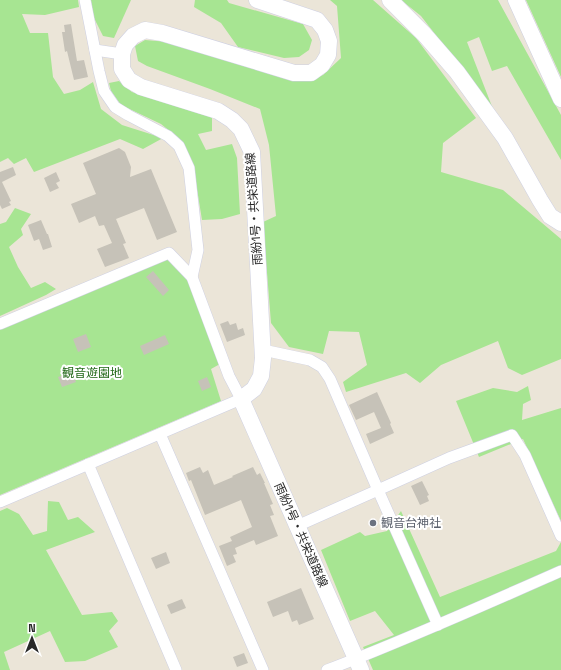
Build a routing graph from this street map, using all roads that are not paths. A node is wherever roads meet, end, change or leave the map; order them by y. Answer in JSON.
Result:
{"nodes":[{"id":1,"x":85,"y":0,"type":"edge"},
{"id":2,"x":258,"y":0,"type":"edge"},
{"id":3,"x":390,"y":0,"type":"edge"},
{"id":4,"x":516,"y":0,"type":"edge"},
{"id":5,"x":95,"y":50,"type":"junction"},
{"id":6,"x":122,"y":54,"type":"junction"},
{"id":7,"x":561,"y":99,"type":"edge"},
{"id":8,"x":561,"y":223,"type":"edge"},
{"id":9,"x":192,"y":277,"type":"junction"},
{"id":10,"x":0,"y":324,"type":"edge"},
{"id":11,"x":263,"y":350,"type":"junction"},
{"id":12,"x":241,"y":399,"type":"junction"},
{"id":13,"x":160,"y":434,"type":"junction"},
{"id":14,"x":88,"y":464,"type":"junction"},
{"id":15,"x":378,"y":490,"type":"junction"},
{"id":16,"x":0,"y":502,"type":"edge"},
{"id":17,"x":297,"y":526,"type":"junction"},
{"id":18,"x":561,"y":536,"type":"edge"},
{"id":19,"x":561,"y":571,"type":"edge"},
{"id":20,"x":438,"y":625,"type":"junction"},
{"id":21,"x":358,"y":664,"type":"edge"},
{"id":22,"x":176,"y":670,"type":"edge"},
{"id":23,"x":264,"y":670,"type":"edge"},
{"id":24,"x":327,"y":670,"type":"edge"}],
"edges":[{"from":1,"to":5,"type":"street"},
{"from":2,"to":6,"type":"street"},
{"from":3,"to":8,"type":"street"},
{"from":4,"to":7,"type":"street"},
{"from":5,"to":6,"type":"street"},
{"from":5,"to":9,"type":"street"},
{"from":6,"to":11,"type":"street","name":"雨紛1号・共栄道路線"},
{"from":9,"to":10,"type":"street"},
{"from":9,"to":12,"type":"street"},
{"from":11,"to":12,"type":"street","name":"雨紛1号・共栄道路線"},
{"from":11,"to":15,"type":"street"},
{"from":12,"to":13,"type":"street"},
{"from":12,"to":17,"type":"street","name":"雨紛1号・共栄道路線"},
{"from":13,"to":14,"type":"street"},
{"from":13,"to":23,"type":"street"},
{"from":14,"to":16,"type":"street"},
{"from":14,"to":22,"type":"street"},
{"from":15,"to":17,"type":"street"},
{"from":15,"to":18,"type":"street"},
{"from":15,"to":20,"type":"street"},
{"from":17,"to":21,"type":"street","name":"雨紛1号・共栄道路線"},
{"from":19,"to":20,"type":"street"},
{"from":20,"to":21,"type":"street"},
{"from":21,"to":24,"type":"street"}]}
